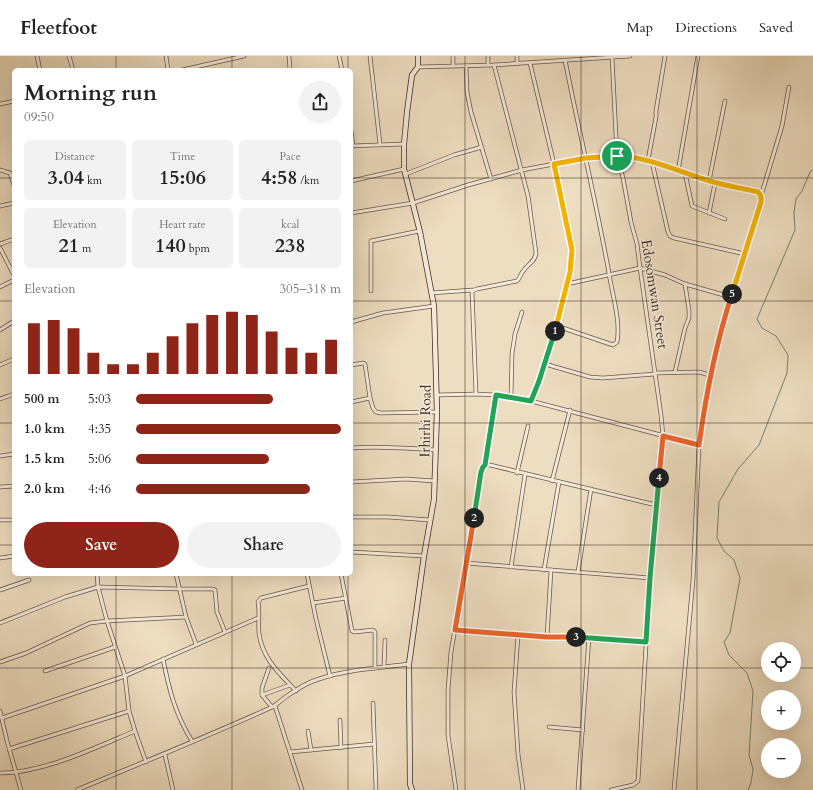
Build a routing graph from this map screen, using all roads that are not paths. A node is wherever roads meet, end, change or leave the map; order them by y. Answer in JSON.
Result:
{"nodes":[{"id":1,"x":37,"y":56,"type":"edge"},
{"id":2,"x":69,"y":56,"type":"edge"},
{"id":3,"x":166,"y":56,"type":"edge"},
{"id":4,"x":244,"y":56,"type":"edge"},
{"id":5,"x":289,"y":56,"type":"edge"},
{"id":6,"x":339,"y":56,"type":"edge"},
{"id":7,"x":370,"y":56,"type":"edge"},
{"id":8,"x":418,"y":56,"type":"edge"},
{"id":9,"x":453,"y":56,"type":"edge"},
{"id":10,"x":488,"y":56,"type":"edge"},
{"id":11,"x":517,"y":56,"type":"edge"},
{"id":12,"x":549,"y":56,"type":"edge"},
{"id":13,"x":630,"y":56,"type":"edge"},
{"id":14,"x":664,"y":56,"type":"edge"},
{"id":15,"x":698,"y":56,"type":"edge"},
{"id":16,"x":612,"y":57,"type":"junction"},
{"id":17,"x":583,"y":58,"type":"edge"},
{"id":18,"x":565,"y":60,"type":"junction"},
{"id":19,"x":549,"y":62,"type":"junction"},
{"id":20,"x":530,"y":63,"type":"junction"},
{"id":21,"x":517,"y":64,"type":"junction"},
{"id":22,"x":494,"y":65,"type":"junction"},
{"id":23,"x":453,"y":66,"type":"junction"},
{"id":24,"x":466,"y":66,"type":"junction"},
{"id":25,"x":488,"y":66,"type":"junction"},
{"id":26,"x":418,"y":67,"type":"junction"},
{"id":27,"x":40,"y":68,"type":"edge"},
{"id":28,"x":72,"y":68,"type":"edge"},
{"id":29,"x":168,"y":68,"type":"edge"},
{"id":30,"x":194,"y":68,"type":"edge"},
{"id":31,"x":290,"y":68,"type":"edge"},
{"id":32,"x":342,"y":68,"type":"edge"},
{"id":33,"x":789,"y":87,"type":"dead end"},
{"id":34,"x":12,"y":101,"type":"edge"},
{"id":35,"x":725,"y":101,"type":"dead end"},
{"id":36,"x":0,"y":104,"type":"edge"},
{"id":37,"x":380,"y":144,"type":"junction"},
{"id":38,"x":404,"y":144,"type":"junction"},
{"id":39,"x":353,"y":146,"type":"edge"},
{"id":40,"x":482,"y":147,"type":"junction"},
{"id":41,"x":617,"y":156,"type":"junction"},
{"id":42,"x":586,"y":158,"type":"junction"},
{"id":43,"x":648,"y":160,"type":"junction"},
{"id":44,"x":652,"y":162,"type":"junction"},
{"id":45,"x":554,"y":164,"type":"junction"},
{"id":46,"x":0,"y":170,"type":"edge"},
{"id":47,"x":522,"y":170,"type":"junction"},
{"id":48,"x":405,"y":171,"type":"junction"},
{"id":49,"x":678,"y":171,"type":"junction"},
{"id":50,"x":685,"y":173,"type":"junction"},
{"id":51,"x":12,"y":179,"type":"edge"},
{"id":52,"x":492,"y":179,"type":"junction"},
{"id":53,"x":353,"y":181,"type":"edge"},
{"id":54,"x":709,"y":181,"type":"junction"},
{"id":55,"x":715,"y":182,"type":"junction"},
{"id":56,"x":761,"y":196,"type":"junction"},
{"id":57,"x":12,"y":203,"type":"edge"},
{"id":58,"x":413,"y":204,"type":"junction"},
{"id":59,"x":0,"y":206,"type":"edge"},
{"id":60,"x":353,"y":213,"type":"edge"},
{"id":61,"x":710,"y":213,"type":"junction"},
{"id":62,"x":725,"y":219,"type":"dead end"},
{"id":63,"x":419,"y":231,"type":"junction"},
{"id":64,"x":0,"y":239,"type":"edge"},
{"id":65,"x":12,"y":240,"type":"edge"},
{"id":66,"x":1,"y":243,"type":"edge"},
{"id":67,"x":0,"y":248,"type":"edge"},
{"id":68,"x":745,"y":254,"type":"junction"},
{"id":69,"x":640,"y":268,"type":"junction"},
{"id":70,"x":12,"y":271,"type":"edge"},
{"id":71,"x":609,"y":275,"type":"junction"},
{"id":72,"x":12,"y":281,"type":"edge"},
{"id":73,"x":568,"y":284,"type":"junction"},
{"id":74,"x":685,"y":284,"type":"junction"},
{"id":75,"x":0,"y":287,"type":"edge"},
{"id":76,"x":473,"y":290,"type":"junction"},
{"id":77,"x":371,"y":291,"type":"dead end"},
{"id":78,"x":430,"y":293,"type":"junction"},
{"id":79,"x":731,"y":297,"type":"junction"},
{"id":80,"x":434,"y":306,"type":"junction"},
{"id":81,"x":522,"y":312,"type":"dead end"},
{"id":82,"x":353,"y":321,"type":"edge"},
{"id":83,"x":12,"y":322,"type":"edge"},
{"id":84,"x":557,"y":326,"type":"junction"},
{"id":85,"x":0,"y":330,"type":"edge"},
{"id":86,"x":12,"y":360,"type":"edge"},
{"id":87,"x":545,"y":364,"type":"junction"},
{"id":88,"x":0,"y":365,"type":"edge"},
{"id":89,"x":353,"y":365,"type":"edge"},
{"id":90,"x":676,"y":372,"type":"junction"},
{"id":91,"x":655,"y":373,"type":"junction"},
{"id":92,"x":710,"y":377,"type":"junction"},
{"id":93,"x":476,"y":394,"type":"junction"},
{"id":94,"x":12,"y":395,"type":"edge"},
{"id":95,"x":437,"y":395,"type":"junction"},
{"id":96,"x":496,"y":395,"type":"junction"},
{"id":97,"x":511,"y":397,"type":"junction"},
{"id":98,"x":370,"y":398,"type":"junction"},
{"id":99,"x":0,"y":399,"type":"edge"},
{"id":100,"x":531,"y":401,"type":"junction"},
{"id":101,"x":353,"y":402,"type":"edge"},
{"id":102,"x":570,"y":410,"type":"junction"},
{"id":103,"x":437,"y":412,"type":"junction"},
{"id":104,"x":528,"y":426,"type":"dead end"},
{"id":105,"x":663,"y":436,"type":"junction"},
{"id":106,"x":699,"y":445,"type":"junction"},
{"id":107,"x":353,"y":448,"type":"edge"},
{"id":108,"x":436,"y":450,"type":"junction"},
{"id":109,"x":12,"y":454,"type":"edge"},
{"id":110,"x":0,"y":456,"type":"edge"},
{"id":111,"x":485,"y":465,"type":"junction"},
{"id":112,"x":517,"y":472,"type":"junction"},
{"id":113,"x":525,"y":475,"type":"junction"},
{"id":114,"x":435,"y":480,"type":"junction"},
{"id":115,"x":552,"y":481,"type":"junction"},
{"id":116,"x":353,"y":482,"type":"edge"},
{"id":117,"x":559,"y":482,"type":"junction"},
{"id":118,"x":12,"y":486,"type":"edge"},
{"id":119,"x":0,"y":487,"type":"edge"},
{"id":120,"x":591,"y":489,"type":"junction"},
{"id":121,"x":656,"y":505,"type":"junction"},
{"id":122,"x":353,"y":517,"type":"edge"},
{"id":123,"x":0,"y":520,"type":"edge"},
{"id":124,"x":12,"y":520,"type":"edge"},
{"id":125,"x":430,"y":520,"type":"junction"},
{"id":126,"x":353,"y":552,"type":"edge"},
{"id":127,"x":12,"y":556,"type":"edge"},
{"id":128,"x":424,"y":556,"type":"junction"},
{"id":129,"x":0,"y":558,"type":"edge"},
{"id":130,"x":466,"y":563,"type":"junction"},
{"id":131,"x":511,"y":567,"type":"junction"},
{"id":132,"x":544,"y":570,"type":"junction"},
{"id":133,"x":551,"y":570,"type":"junction"},
{"id":134,"x":578,"y":572,"type":"junction"},
{"id":135,"x":97,"y":576,"type":"edge"},
{"id":136,"x":176,"y":576,"type":"edge"},
{"id":137,"x":308,"y":576,"type":"edge"},
{"id":138,"x":341,"y":576,"type":"edge"},
{"id":139,"x":650,"y":578,"type":"junction"},
{"id":140,"x":29,"y":580,"type":"dead end"},
{"id":141,"x":310,"y":586,"type":"junction"},
{"id":142,"x":98,"y":587,"type":"junction"},
{"id":143,"x":0,"y":590,"type":"edge"},
{"id":144,"x":180,"y":590,"type":"junction"},
{"id":145,"x":346,"y":598,"type":"junction"},
{"id":146,"x":313,"y":603,"type":"junction"},
{"id":147,"x":186,"y":617,"type":"junction"},
{"id":148,"x":258,"y":618,"type":"junction"},
{"id":149,"x":107,"y":620,"type":"junction"},
{"id":150,"x":0,"y":623,"type":"edge"},
{"id":151,"x":455,"y":630,"type":"junction"},
{"id":152,"x":225,"y":632,"type":"junction"},
{"id":153,"x":518,"y":635,"type":"junction"},
{"id":154,"x":547,"y":637,"type":"junction"},
{"id":155,"x":589,"y":637,"type":"junction"},
{"id":156,"x":385,"y":640,"type":"dead end"},
{"id":157,"x":646,"y":642,"type":"junction"},
{"id":158,"x":196,"y":644,"type":"junction"},
{"id":159,"x":115,"y":647,"type":"junction"},
{"id":160,"x":163,"y":659,"type":"junction"},
{"id":161,"x":0,"y":662,"type":"edge"},
{"id":162,"x":409,"y":664,"type":"junction"},
{"id":163,"x":384,"y":667,"type":"junction"},
{"id":164,"x":269,"y":668,"type":"dead end"},
{"id":165,"x":375,"y":668,"type":"junction"},
{"id":166,"x":45,"y":671,"type":"dead end"},
{"id":167,"x":125,"y":676,"type":"junction"},
{"id":168,"x":330,"y":676,"type":"junction"},
{"id":169,"x":290,"y":685,"type":"junction"},
{"id":170,"x":296,"y":690,"type":"junction"},
{"id":171,"x":262,"y":695,"type":"junction"},
{"id":172,"x":373,"y":703,"type":"dead end"},
{"id":173,"x":274,"y":707,"type":"junction"},
{"id":174,"x":129,"y":711,"type":"junction"},
{"id":175,"x":0,"y":712,"type":"edge"},
{"id":176,"x":2,"y":718,"type":"junction"},
{"id":177,"x":340,"y":720,"type":"dead end"},
{"id":178,"x":549,"y":728,"type":"dead end"},
{"id":179,"x":583,"y":730,"type":"junction"},
{"id":180,"x":135,"y":731,"type":"junction"},
{"id":181,"x":308,"y":731,"type":"dead end"},
{"id":182,"x":0,"y":736,"type":"edge"},
{"id":183,"x":6,"y":736,"type":"junction"},
{"id":184,"x":192,"y":741,"type":"junction"},
{"id":185,"x":374,"y":744,"type":"junction"},
{"id":186,"x":341,"y":748,"type":"junction"},
{"id":187,"x":9,"y":749,"type":"junction"},
{"id":188,"x":311,"y":750,"type":"junction"},
{"id":189,"x":290,"y":752,"type":"junction"},
{"id":190,"x":164,"y":755,"type":"junction"},
{"id":191,"x":146,"y":762,"type":"junction"},
{"id":192,"x":0,"y":773,"type":"edge"},
{"id":193,"x":16,"y":773,"type":"junction"},
{"id":194,"x":21,"y":790,"type":"edge"},
{"id":195,"x":77,"y":790,"type":"edge"},
{"id":196,"x":173,"y":790,"type":"edge"},
{"id":197,"x":302,"y":790,"type":"edge"},
{"id":198,"x":376,"y":790,"type":"edge"},
{"id":199,"x":412,"y":790,"type":"edge"},
{"id":200,"x":456,"y":790,"type":"edge"},
{"id":201,"x":523,"y":790,"type":"edge"},
{"id":202,"x":578,"y":790,"type":"edge"},
{"id":203,"x":611,"y":790,"type":"edge"},
{"id":204,"x":674,"y":790,"type":"edge"}],
"edges":[{"from":1,"to":27,"type":"street"},
{"from":2,"to":28,"type":"street"},
{"from":3,"to":29,"type":"street"},
{"from":4,"to":30,"type":"street"},
{"from":5,"to":31,"type":"street"},
{"from":6,"to":32,"type":"street"},
{"from":7,"to":37,"type":"street"},
{"from":8,"to":26,"type":"street","name":"Irhirhi Road"},
{"from":9,"to":23,"type":"street"},
{"from":10,"to":25,"type":"street"},
{"from":11,"to":21,"type":"street"},
{"from":12,"to":19,"type":"street"},
{"from":13,"to":16,"type":"street"},
{"from":14,"to":43,"type":"street"},
{"from":15,"to":49,"type":"street"},
{"from":16,"to":17,"type":"street"},
{"from":16,"to":41,"type":"street","name":"Edosomwan Street"},
{"from":17,"to":18,"type":"street"},
{"from":18,"to":19,"type":"street"},
{"from":18,"to":42,"type":"street"},
{"from":19,"to":20,"type":"street"},
{"from":20,"to":21,"type":"street"},
{"from":20,"to":45,"type":"street"},
{"from":21,"to":22,"type":"street"},
{"from":22,"to":25,"type":"street"},
{"from":22,"to":47,"type":"street"},
{"from":23,"to":24,"type":"street"},
{"from":23,"to":26,"type":"street"},
{"from":24,"to":25,"type":"street"},
{"from":24,"to":40,"type":"street"},
{"from":26,"to":38,"type":"street","name":"Irhirhi Road"},
{"from":33,"to":56,"type":"street"},
{"from":34,"to":36,"type":"street"},
{"from":35,"to":54,"type":"street"},
{"from":37,"to":38,"type":"street"},
{"from":37,"to":39,"type":"street"},
{"from":38,"to":48,"type":"street","name":"Irhirhi Road"},
{"from":40,"to":48,"type":"street"},
{"from":40,"to":52,"type":"street"},
{"from":41,"to":42,"type":"street"},
{"from":41,"to":43,"type":"street"},
{"from":41,"to":69,"type":"street","name":"Edosomwan Street"},
{"from":42,"to":45,"type":"street"},
{"from":42,"to":71,"type":"street"},
{"from":43,"to":44,"type":"street"},
{"from":44,"to":49,"type":"street"},
{"from":44,"to":68,"type":"street"},
{"from":45,"to":47,"type":"street"},
{"from":45,"to":73,"type":"street"},
{"from":46,"to":51,"type":"street"},
{"from":47,"to":52,"type":"street"},
{"from":47,"to":76,"type":"street"},
{"from":48,"to":53,"type":"street"},
{"from":48,"to":58,"type":"street","name":"Irhirhi Road"},
{"from":49,"to":50,"type":"street"},
{"from":50,"to":54,"type":"street"},
{"from":50,"to":61,"type":"street"},
{"from":52,"to":58,"type":"street"},
{"from":54,"to":55,"type":"street"},
{"from":55,"to":56,"type":"street"},
{"from":55,"to":61,"type":"street"},
{"from":56,"to":68,"type":"street"},
{"from":57,"to":59,"type":"street"},
{"from":58,"to":60,"type":"street"},
{"from":58,"to":63,"type":"street","name":"Irhirhi Road"},
{"from":61,"to":62,"type":"street"},
{"from":63,"to":77,"type":"street"},
{"from":63,"to":78,"type":"street","name":"Irhirhi Road"},
{"from":64,"to":66,"type":"street"},
{"from":65,"to":66,"type":"street"},
{"from":67,"to":70,"type":"street"},
{"from":68,"to":79,"type":"street"},
{"from":69,"to":71,"type":"street"},
{"from":69,"to":74,"type":"street"},
{"from":69,"to":91,"type":"street","name":"Edosomwan Street"},
{"from":71,"to":73,"type":"street"},
{"from":71,"to":84,"type":"street"},
{"from":72,"to":75,"type":"street"},
{"from":73,"to":84,"type":"street"},
{"from":74,"to":79,"type":"street"},
{"from":74,"to":90,"type":"street"},
{"from":76,"to":78,"type":"street"},
{"from":76,"to":93,"type":"street"},
{"from":78,"to":80,"type":"street","name":"Irhirhi Road"},
{"from":79,"to":92,"type":"street"},
{"from":80,"to":82,"type":"street"},
{"from":80,"to":95,"type":"street","name":"Irhirhi Road"},
{"from":81,"to":97,"type":"street"},
{"from":83,"to":85,"type":"street"},
{"from":84,"to":87,"type":"street"},
{"from":86,"to":88,"type":"street"},
{"from":87,"to":91,"type":"street"},
{"from":87,"to":100,"type":"street"},
{"from":89,"to":98,"type":"street"},
{"from":90,"to":91,"type":"street"},
{"from":90,"to":92,"type":"street"},
{"from":91,"to":105,"type":"street","name":"Edosomwan Street"},
{"from":92,"to":106,"type":"street"},
{"from":93,"to":95,"type":"street"},
{"from":93,"to":96,"type":"street"},
{"from":94,"to":99,"type":"street"},
{"from":95,"to":103,"type":"street","name":"Irhirhi Road"},
{"from":96,"to":97,"type":"street"},
{"from":96,"to":111,"type":"street"},
{"from":97,"to":100,"type":"street"},
{"from":98,"to":101,"type":"street"},
{"from":98,"to":103,"type":"street"},
{"from":100,"to":102,"type":"street"},
{"from":102,"to":105,"type":"street"},
{"from":102,"to":115,"type":"street"},
{"from":103,"to":108,"type":"street","name":"Irhirhi Road"},
{"from":104,"to":112,"type":"street"},
{"from":105,"to":106,"type":"street"},
{"from":105,"to":121,"type":"street","name":"Edosomwan Street"},
{"from":106,"to":204,"type":"street"},
{"from":107,"to":108,"type":"street"},
{"from":108,"to":114,"type":"street","name":"Irhirhi Road"},
{"from":109,"to":110,"type":"street"},
{"from":111,"to":112,"type":"street"},
{"from":111,"to":130,"type":"street"},
{"from":112,"to":113,"type":"street"},
{"from":113,"to":115,"type":"street"},
{"from":113,"to":131,"type":"street"},
{"from":114,"to":116,"type":"street"},
{"from":114,"to":125,"type":"street","name":"Irhirhi Road"},
{"from":115,"to":117,"type":"street"},
{"from":117,"to":120,"type":"street"},
{"from":117,"to":132,"type":"street"},
{"from":118,"to":119,"type":"street"},
{"from":120,"to":121,"type":"street"},
{"from":120,"to":134,"type":"street"},
{"from":121,"to":139,"type":"street","name":"Edosomwan Street"},
{"from":122,"to":125,"type":"street"},
{"from":123,"to":124,"type":"street"},
{"from":125,"to":128,"type":"street","name":"Irhirhi Road"},
{"from":126,"to":128,"type":"street"},
{"from":127,"to":129,"type":"street"},
{"from":128,"to":162,"type":"street","name":"Irhirhi Road"},
{"from":130,"to":131,"type":"street"},
{"from":130,"to":151,"type":"street"},
{"from":131,"to":132,"type":"street"},
{"from":132,"to":133,"type":"street"},
{"from":133,"to":134,"type":"street"},
{"from":133,"to":154,"type":"street"},
{"from":134,"to":139,"type":"street"},
{"from":135,"to":142,"type":"street"},
{"from":136,"to":144,"type":"street"},
{"from":137,"to":141,"type":"street"},
{"from":138,"to":145,"type":"street"},
{"from":139,"to":157,"type":"street","name":"Edosomwan Street"},
{"from":140,"to":143,"type":"street"},
{"from":141,"to":146,"type":"street"},
{"from":141,"to":148,"type":"street"},
{"from":142,"to":144,"type":"street"},
{"from":142,"to":149,"type":"street"},
{"from":142,"to":150,"type":"street"},
{"from":144,"to":147,"type":"street"},
{"from":144,"to":152,"type":"street"},
{"from":145,"to":146,"type":"street"},
{"from":145,"to":165,"type":"street"},
{"from":146,"to":168,"type":"street"},
{"from":147,"to":149,"type":"street"},
{"from":147,"to":158,"type":"street"},
{"from":148,"to":152,"type":"street"},
{"from":148,"to":169,"type":"street"},
{"from":149,"to":159,"type":"street"},
{"from":149,"to":161,"type":"street"},
{"from":151,"to":153,"type":"street"},
{"from":151,"to":200,"type":"street"},
{"from":152,"to":158,"type":"street"},
{"from":153,"to":154,"type":"street"},
{"from":153,"to":201,"type":"street"},
{"from":154,"to":155,"type":"street"},
{"from":155,"to":157,"type":"street"},
{"from":155,"to":179,"type":"street"},
{"from":156,"to":163,"type":"street"},
{"from":157,"to":203,"type":"street","name":"Edosomwan Street"},
{"from":158,"to":160,"type":"street"},
{"from":159,"to":166,"type":"street"},
{"from":159,"to":167,"type":"street"},
{"from":160,"to":167,"type":"street"},
{"from":160,"to":184,"type":"street"},
{"from":162,"to":163,"type":"street"},
{"from":162,"to":199,"type":"street","name":"Irhirhi Road"},
{"from":163,"to":165,"type":"street"},
{"from":164,"to":171,"type":"street"},
{"from":165,"to":168,"type":"street"},
{"from":167,"to":174,"type":"street"},
{"from":167,"to":176,"type":"street"},
{"from":168,"to":170,"type":"street"},
{"from":169,"to":170,"type":"street"},
{"from":169,"to":171,"type":"street"},
{"from":170,"to":173,"type":"street"},
{"from":171,"to":173,"type":"street"},
{"from":172,"to":185,"type":"street"},
{"from":173,"to":184,"type":"street"},
{"from":173,"to":189,"type":"street"},
{"from":174,"to":180,"type":"street"},
{"from":174,"to":187,"type":"street"},
{"from":175,"to":176,"type":"street"},
{"from":176,"to":183,"type":"street"},
{"from":177,"to":186,"type":"street"},
{"from":178,"to":179,"type":"street"},
{"from":179,"to":202,"type":"street"},
{"from":180,"to":191,"type":"street"},
{"from":180,"to":193,"type":"street"},
{"from":181,"to":188,"type":"street"},
{"from":182,"to":183,"type":"street"},
{"from":183,"to":187,"type":"street"},
{"from":184,"to":190,"type":"street"},
{"from":185,"to":186,"type":"street"},
{"from":185,"to":198,"type":"street"},
{"from":186,"to":188,"type":"street"},
{"from":187,"to":193,"type":"street"},
{"from":188,"to":189,"type":"street"},
{"from":189,"to":197,"type":"street"},
{"from":190,"to":191,"type":"street"},
{"from":190,"to":196,"type":"street"},
{"from":191,"to":195,"type":"street"},
{"from":192,"to":193,"type":"street"},
{"from":193,"to":194,"type":"street"}]}
